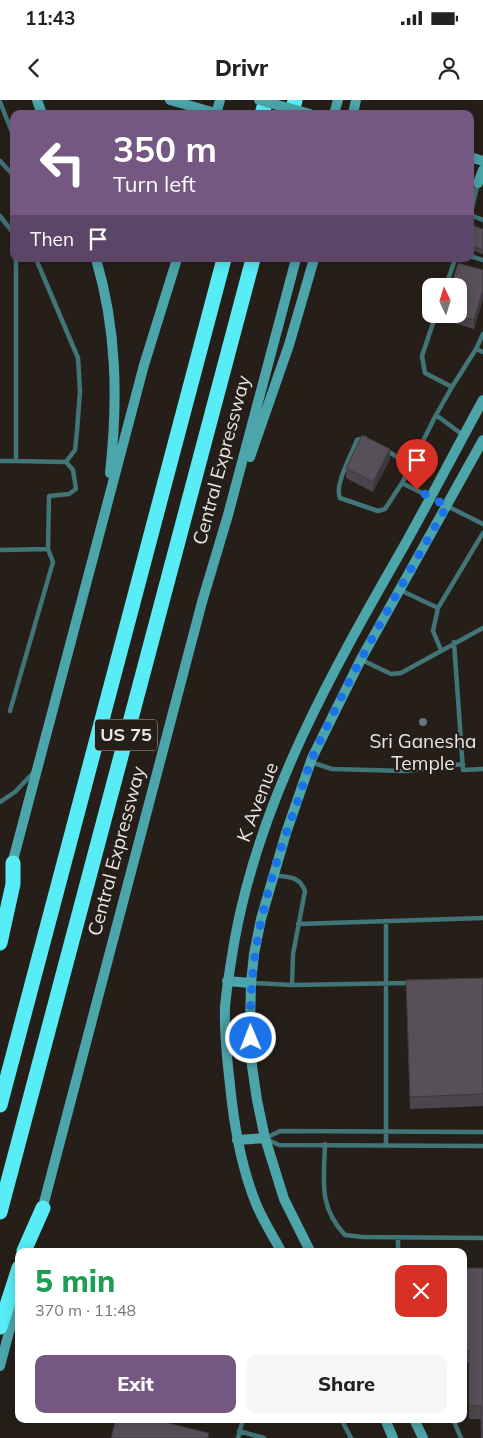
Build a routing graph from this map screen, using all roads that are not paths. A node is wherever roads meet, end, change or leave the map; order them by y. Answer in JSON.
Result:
{"nodes":[{"id":1,"x":259,"y":100,"type":"edge"},
{"id":2,"x":172,"y":101,"type":"edge"},
{"id":3,"x":0,"y":102,"type":"edge"},
{"id":4,"x":204,"y":110,"type":"edge"},
{"id":5,"x":295,"y":110,"type":"edge"},
{"id":6,"x":10,"y":127,"type":"edge"},
{"id":7,"x":0,"y":162,"type":"edge"},
{"id":8,"x":483,"y":170,"type":"edge"},
{"id":9,"x":10,"y":172,"type":"edge"},
{"id":10,"x":477,"y":183,"type":"edge"},
{"id":11,"x":474,"y":197,"type":"edge"},
{"id":12,"x":0,"y":216,"type":"edge"},
{"id":13,"x":10,"y":229,"type":"edge"},
{"id":14,"x":481,"y":253,"type":"edge"},
{"id":15,"x":481,"y":259,"type":"edge"},
{"id":16,"x":16,"y":262,"type":"edge"},
{"id":17,"x":37,"y":262,"type":"edge"},
{"id":18,"x":97,"y":262,"type":"edge"},
{"id":19,"x":176,"y":262,"type":"edge"},
{"id":20,"x":223,"y":262,"type":"edge"},
{"id":21,"x":252,"y":262,"type":"edge"},
{"id":22,"x":295,"y":262,"type":"edge"},
{"id":23,"x":313,"y":262,"type":"edge"},
{"id":24,"x":454,"y":262,"type":"edge"},
{"id":25,"x":449,"y":278,"type":"edge"},
{"id":26,"x":433,"y":323,"type":"edge"},
{"id":27,"x":483,"y":334,"type":"edge"},
{"id":28,"x":476,"y":349,"type":"junction"},
{"id":29,"x":483,"y":352,"type":"edge"},
{"id":30,"x":452,"y":386,"type":"junction"},
{"id":31,"x":483,"y":400,"type":"edge"},
{"id":32,"x":436,"y":416,"type":"junction"},
{"id":33,"x":464,"y":435,"type":"junction"},
{"id":34,"x":483,"y":440,"type":"edge"},
{"id":35,"x":371,"y":442,"type":"edge"},
{"id":36,"x":379,"y":446,"type":"edge"},
{"id":37,"x":0,"y":461,"type":"edge"},
{"id":38,"x":16,"y":461,"type":"junction"},
{"id":39,"x":66,"y":462,"type":"junction"},
{"id":40,"x":411,"y":465,"type":"junction"},
{"id":41,"x":402,"y":483,"type":"junction"},
{"id":42,"x":431,"y":498,"type":"junction"},
{"id":43,"x":107,"y":506,"type":"junction"},
{"id":44,"x":447,"y":506,"type":"junction"},
{"id":45,"x":483,"y":524,"type":"edge"},
{"id":46,"x":224,"y":527,"type":"junction"},
{"id":47,"x":483,"y":533,"type":"edge"},
{"id":48,"x":48,"y":549,"type":"junction"},
{"id":49,"x":0,"y":550,"type":"edge"},
{"id":50,"x":400,"y":590,"type":"junction"},
{"id":51,"x":438,"y":608,"type":"junction"},
{"id":52,"x":483,"y":628,"type":"edge"},
{"id":53,"x":454,"y":642,"type":"junction"},
{"id":54,"x":441,"y":650,"type":"junction"},
{"id":55,"x":361,"y":659,"type":"junction"},
{"id":56,"x":10,"y":711,"type":"dead end"},
{"id":57,"x":311,"y":762,"type":"junction"},
{"id":58,"x":463,"y":764,"type":"junction"},
{"id":59,"x":37,"y":769,"type":"junction"},
{"id":60,"x":483,"y":769,"type":"edge"},
{"id":61,"x":0,"y":802,"type":"edge"},
{"id":62,"x":12,"y":863,"type":"junction"},
{"id":63,"x":273,"y":875,"type":"junction"},
{"id":64,"x":0,"y":911,"type":"edge"},
{"id":65,"x":483,"y":918,"type":"edge"},
{"id":66,"x":386,"y":921,"type":"junction"},
{"id":67,"x":298,"y":924,"type":"junction"},
{"id":68,"x":0,"y":943,"type":"edge"},
{"id":69,"x":227,"y":981,"type":"junction"},
{"id":70,"x":251,"y":983,"type":"junction"},
{"id":71,"x":416,"y":983,"type":"edge"},
{"id":72,"x":386,"y":984,"type":"junction"},
{"id":73,"x":292,"y":985,"type":"junction"},
{"id":74,"x":0,"y":1105,"type":"edge"},
{"id":75,"x":387,"y":1131,"type":"junction"},
{"id":76,"x":483,"y":1132,"type":"edge"},
{"id":77,"x":265,"y":1138,"type":"junction"},
{"id":78,"x":237,"y":1140,"type":"junction"},
{"id":79,"x":325,"y":1144,"type":"junction"},
{"id":80,"x":386,"y":1146,"type":"junction"},
{"id":81,"x":483,"y":1146,"type":"edge"},
{"id":82,"x":42,"y":1208,"type":"junction"},
{"id":83,"x":0,"y":1212,"type":"edge"},
{"id":84,"x":398,"y":1238,"type":"junction"},
{"id":85,"x":483,"y":1238,"type":"edge"},
{"id":86,"x":25,"y":1248,"type":"edge"},
{"id":87,"x":32,"y":1248,"type":"edge"},
{"id":88,"x":279,"y":1248,"type":"edge"},
{"id":89,"x":308,"y":1248,"type":"edge"},
{"id":90,"x":398,"y":1248,"type":"edge"},
{"id":91,"x":15,"y":1280,"type":"edge"},
{"id":92,"x":15,"y":1310,"type":"edge"},
{"id":93,"x":0,"y":1327,"type":"edge"},
{"id":94,"x":0,"y":1366,"type":"edge"},
{"id":95,"x":242,"y":1423,"type":"edge"},
{"id":96,"x":343,"y":1423,"type":"edge"},
{"id":97,"x":386,"y":1423,"type":"edge"},
{"id":98,"x":416,"y":1423,"type":"edge"},
{"id":99,"x":455,"y":1423,"type":"edge"},
{"id":100,"x":239,"y":1431,"type":"junction"},
{"id":101,"x":238,"y":1438,"type":"edge"},
{"id":102,"x":264,"y":1438,"type":"edge"},
{"id":103,"x":351,"y":1438,"type":"edge"},
{"id":104,"x":393,"y":1438,"type":"edge"},
{"id":105,"x":423,"y":1438,"type":"edge"},
{"id":106,"x":461,"y":1438,"type":"edge"}],
"edges":[{"from":1,"to":5,"type":"main road","bridge":true},
{"from":2,"to":4,"type":"main road","bridge":true},
{"from":3,"to":6,"type":"lane"},
{"from":7,"to":9,"type":"lane"},
{"from":8,"to":10,"type":"main road"},
{"from":10,"to":11,"type":"lane"},
{"from":12,"to":13,"type":"lane"},
{"from":14,"to":15,"type":"lane"},
{"from":16,"to":38,"type":"lane"},
{"from":17,"to":39,"type":"lane"},
{"from":18,"to":43,"type":"main road"},
{"from":19,"to":43,"type":"main road"},
{"from":20,"to":74,"type":"highway","number":"US 75"},
{"from":21,"to":83,"type":"highway","name":"Central Expressway","number":"US 75"},
{"from":22,"to":46,"type":"main road","name":"Central Expressway"},
{"from":23,"to":46,"type":"main road"},
{"from":24,"to":25,"type":"lane"},
{"from":26,"to":30,"type":"lane"},
{"from":27,"to":28,"type":"lane"},
{"from":28,"to":29,"type":"lane"},
{"from":28,"to":30,"type":"lane"},
{"from":30,"to":32,"type":"lane"},
{"from":31,"to":33,"type":"main road","name":"K Avenue"},
{"from":32,"to":33,"type":"lane"},
{"from":32,"to":40,"type":"lane"},
{"from":33,"to":42,"type":"main road","name":"K Avenue"},
{"from":34,"to":44,"type":"main road","name":"K Avenue"},
{"from":35,"to":41,"type":"lane"},
{"from":36,"to":40,"type":"lane"},
{"from":37,"to":38,"type":"lane"},
{"from":38,"to":39,"type":"lane"},
{"from":39,"to":48,"type":"lane"},
{"from":40,"to":41,"type":"lane"},
{"from":41,"to":42,"type":"lane"},
{"from":42,"to":44,"type":"main road"},
{"from":42,"to":69,"type":"main road","name":"K Avenue"},
{"from":43,"to":59,"type":"main road"},
{"from":44,"to":45,"type":"lane"},
{"from":44,"to":50,"type":"main road","name":"K Avenue"},
{"from":46,"to":82,"type":"main road","name":"Central Expressway"},
{"from":47,"to":51,"type":"lane"},
{"from":48,"to":49,"type":"lane"},
{"from":48,"to":56,"type":"lane"},
{"from":50,"to":51,"type":"lane"},
{"from":50,"to":55,"type":"main road","name":"K Avenue"},
{"from":51,"to":54,"type":"lane"},
{"from":52,"to":53,"type":"lane"},
{"from":53,"to":54,"type":"lane"},
{"from":53,"to":58,"type":"lane"},
{"from":54,"to":55,"type":"lane"},
{"from":55,"to":57,"type":"main road","name":"K Avenue"},
{"from":57,"to":58,"type":"lane"},
{"from":57,"to":63,"type":"main road","name":"K Avenue"},
{"from":58,"to":60,"type":"lane"},
{"from":59,"to":61,"type":"lane"},
{"from":59,"to":62,"type":"main road"},
{"from":62,"to":64,"type":"main road"},
{"from":62,"to":68,"type":"highway"},
{"from":63,"to":67,"type":"lane"},
{"from":63,"to":70,"type":"main road","name":"K Avenue"},
{"from":65,"to":66,"type":"lane"},
{"from":66,"to":67,"type":"lane"},
{"from":66,"to":72,"type":"lane"},
{"from":67,"to":73,"type":"lane"},
{"from":69,"to":70,"type":"main road"},
{"from":69,"to":78,"type":"main road","name":"K Avenue"},
{"from":70,"to":73,"type":"lane"},
{"from":70,"to":77,"type":"main road","name":"K Avenue"},
{"from":71,"to":72,"type":"lane"},
{"from":72,"to":73,"type":"lane"},
{"from":72,"to":75,"type":"lane"},
{"from":75,"to":76,"type":"lane"},
{"from":75,"to":77,"type":"lane"},
{"from":75,"to":80,"type":"lane"},
{"from":77,"to":78,"type":"main road"},
{"from":77,"to":79,"type":"lane"},
{"from":77,"to":89,"type":"main road","name":"K Avenue"},
{"from":78,"to":88,"type":"main road","name":"K Avenue"},
{"from":79,"to":80,"type":"lane"},
{"from":79,"to":84,"type":"lane"},
{"from":80,"to":81,"type":"lane"},
{"from":82,"to":86,"type":"highway"},
{"from":82,"to":87,"type":"main road","name":"Central Expressway"},
{"from":84,"to":85,"type":"lane"},
{"from":84,"to":90,"type":"lane"},
{"from":91,"to":93,"type":"highway"},
{"from":92,"to":94,"type":"main road"},
{"from":95,"to":100,"type":"lane"},
{"from":96,"to":103,"type":"lane"},
{"from":97,"to":104,"type":"main road"},
{"from":98,"to":105,"type":"main road"},
{"from":99,"to":106,"type":"lane"},
{"from":100,"to":101,"type":"lane"},
{"from":100,"to":102,"type":"lane"}]}
